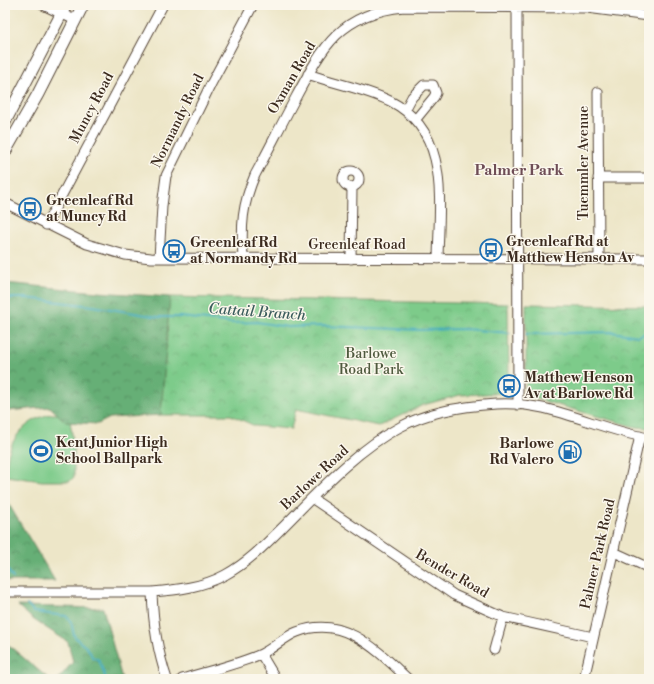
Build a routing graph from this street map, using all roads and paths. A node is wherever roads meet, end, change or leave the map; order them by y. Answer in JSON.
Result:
{"nodes":[{"id":1,"x":43,"y":5,"type":"edge"},
{"id":2,"x":82,"y":5,"type":"edge"},
{"id":3,"x":163,"y":5,"type":"edge"},
{"id":4,"x":253,"y":5,"type":"edge"},
{"id":5,"x":517,"y":6,"type":"edge"},
{"id":6,"x":64,"y":9,"type":"edge"},
{"id":7,"x":649,"y":16,"type":"edge"},
{"id":8,"x":75,"y":20,"type":"junction"},
{"id":9,"x":308,"y":74,"type":"junction"},
{"id":10,"x":598,"y":92,"type":"dead end"},
{"id":11,"x":405,"y":110,"type":"junction"},
{"id":12,"x":416,"y":119,"type":"junction"},
{"id":13,"x":5,"y":122,"type":"edge"},
{"id":14,"x":5,"y":152,"type":"edge"},
{"id":15,"x":598,"y":178,"type":"junction"},
{"id":16,"x":649,"y":178,"type":"edge"},
{"id":17,"x":352,"y":188,"type":"dead end"},
{"id":18,"x":5,"y":203,"type":"edge"},
{"id":19,"x":46,"y":225,"type":"junction"},
{"id":20,"x":159,"y":258,"type":"junction"},
{"id":21,"x":243,"y":258,"type":"junction"},
{"id":22,"x":517,"y":258,"type":"junction"},
{"id":23,"x":351,"y":259,"type":"junction"},
{"id":24,"x":438,"y":259,"type":"junction"},
{"id":25,"x":599,"y":259,"type":"junction"},
{"id":26,"x":649,"y":259,"type":"edge"},
{"id":27,"x":518,"y":405,"type":"junction"},
{"id":28,"x":644,"y":437,"type":"edge"},
{"id":29,"x":313,"y":498,"type":"junction"},
{"id":30,"x":614,"y":552,"type":"junction"},
{"id":31,"x":649,"y":568,"type":"edge"},
{"id":32,"x":5,"y":592,"type":"edge"},
{"id":33,"x":152,"y":592,"type":"junction"},
{"id":34,"x":503,"y":617,"type":"junction"},
{"id":35,"x":592,"y":637,"type":"junction"},
{"id":36,"x":494,"y":650,"type":"dead end"},
{"id":37,"x":261,"y":654,"type":"junction"},
{"id":38,"x":167,"y":679,"type":"edge"},
{"id":39,"x":182,"y":679,"type":"edge"},
{"id":40,"x":276,"y":679,"type":"edge"},
{"id":41,"x":408,"y":679,"type":"edge"},
{"id":42,"x":584,"y":679,"type":"edge"}],
"edges":[{"from":1,"to":6,"type":"street"},
{"from":2,"to":8,"type":"main road"},
{"from":3,"to":19,"type":"street","name":"Muncy Road"},
{"from":4,"to":20,"type":"street","name":"Normandy Road"},
{"from":5,"to":7,"type":"street","name":"Oxman Road"},
{"from":5,"to":9,"type":"street","name":"Oxman Road"},
{"from":5,"to":22,"type":"street"},
{"from":6,"to":8,"type":"street"},
{"from":6,"to":13,"type":"main road"},
{"from":8,"to":14,"type":"main road"},
{"from":9,"to":11,"type":"street"},
{"from":9,"to":21,"type":"street","name":"Oxman Road"},
{"from":10,"to":15,"type":"street","name":"Tuemmler Avenue"},
{"from":11,"to":12,"type":"street"},
{"from":11,"to":12,"type":"street"},
{"from":12,"to":24,"type":"street"},
{"from":15,"to":16,"type":"street"},
{"from":15,"to":25,"type":"street","name":"Tuemmler Avenue"},
{"from":17,"to":23,"type":"street"},
{"from":18,"to":19,"type":"street","name":"Greenleaf Road"},
{"from":19,"to":20,"type":"street","name":"Greenleaf Road"},
{"from":20,"to":21,"type":"street","name":"Greenleaf Road"},
{"from":21,"to":23,"type":"street","name":"Greenleaf Road"},
{"from":22,"to":24,"type":"street","name":"Greenleaf Road"},
{"from":22,"to":25,"type":"street","name":"Greenleaf Road"},
{"from":22,"to":27,"type":"street"},
{"from":23,"to":24,"type":"street","name":"Greenleaf Road"},
{"from":25,"to":26,"type":"street","name":"Greenleaf Road"},
{"from":27,"to":28,"type":"street","name":"Barlowe Road"},
{"from":27,"to":29,"type":"street","name":"Barlowe Road"},
{"from":28,"to":30,"type":"street","name":"Palmer Park Road"},
{"from":29,"to":33,"type":"street","name":"Barlowe Road"},
{"from":29,"to":34,"type":"street","name":"Bender Road"},
{"from":30,"to":31,"type":"street"},
{"from":30,"to":35,"type":"street","name":"Palmer Park Road"},
{"from":32,"to":33,"type":"street","name":"Barlowe Road"},
{"from":33,"to":38,"type":"street"},
{"from":34,"to":35,"type":"street","name":"Bender Road"},
{"from":34,"to":36,"type":"street"},
{"from":35,"to":42,"type":"street","name":"Palmer Park Road"},
{"from":37,"to":39,"type":"street"},
{"from":37,"to":40,"type":"street"},
{"from":37,"to":41,"type":"street"}]}
